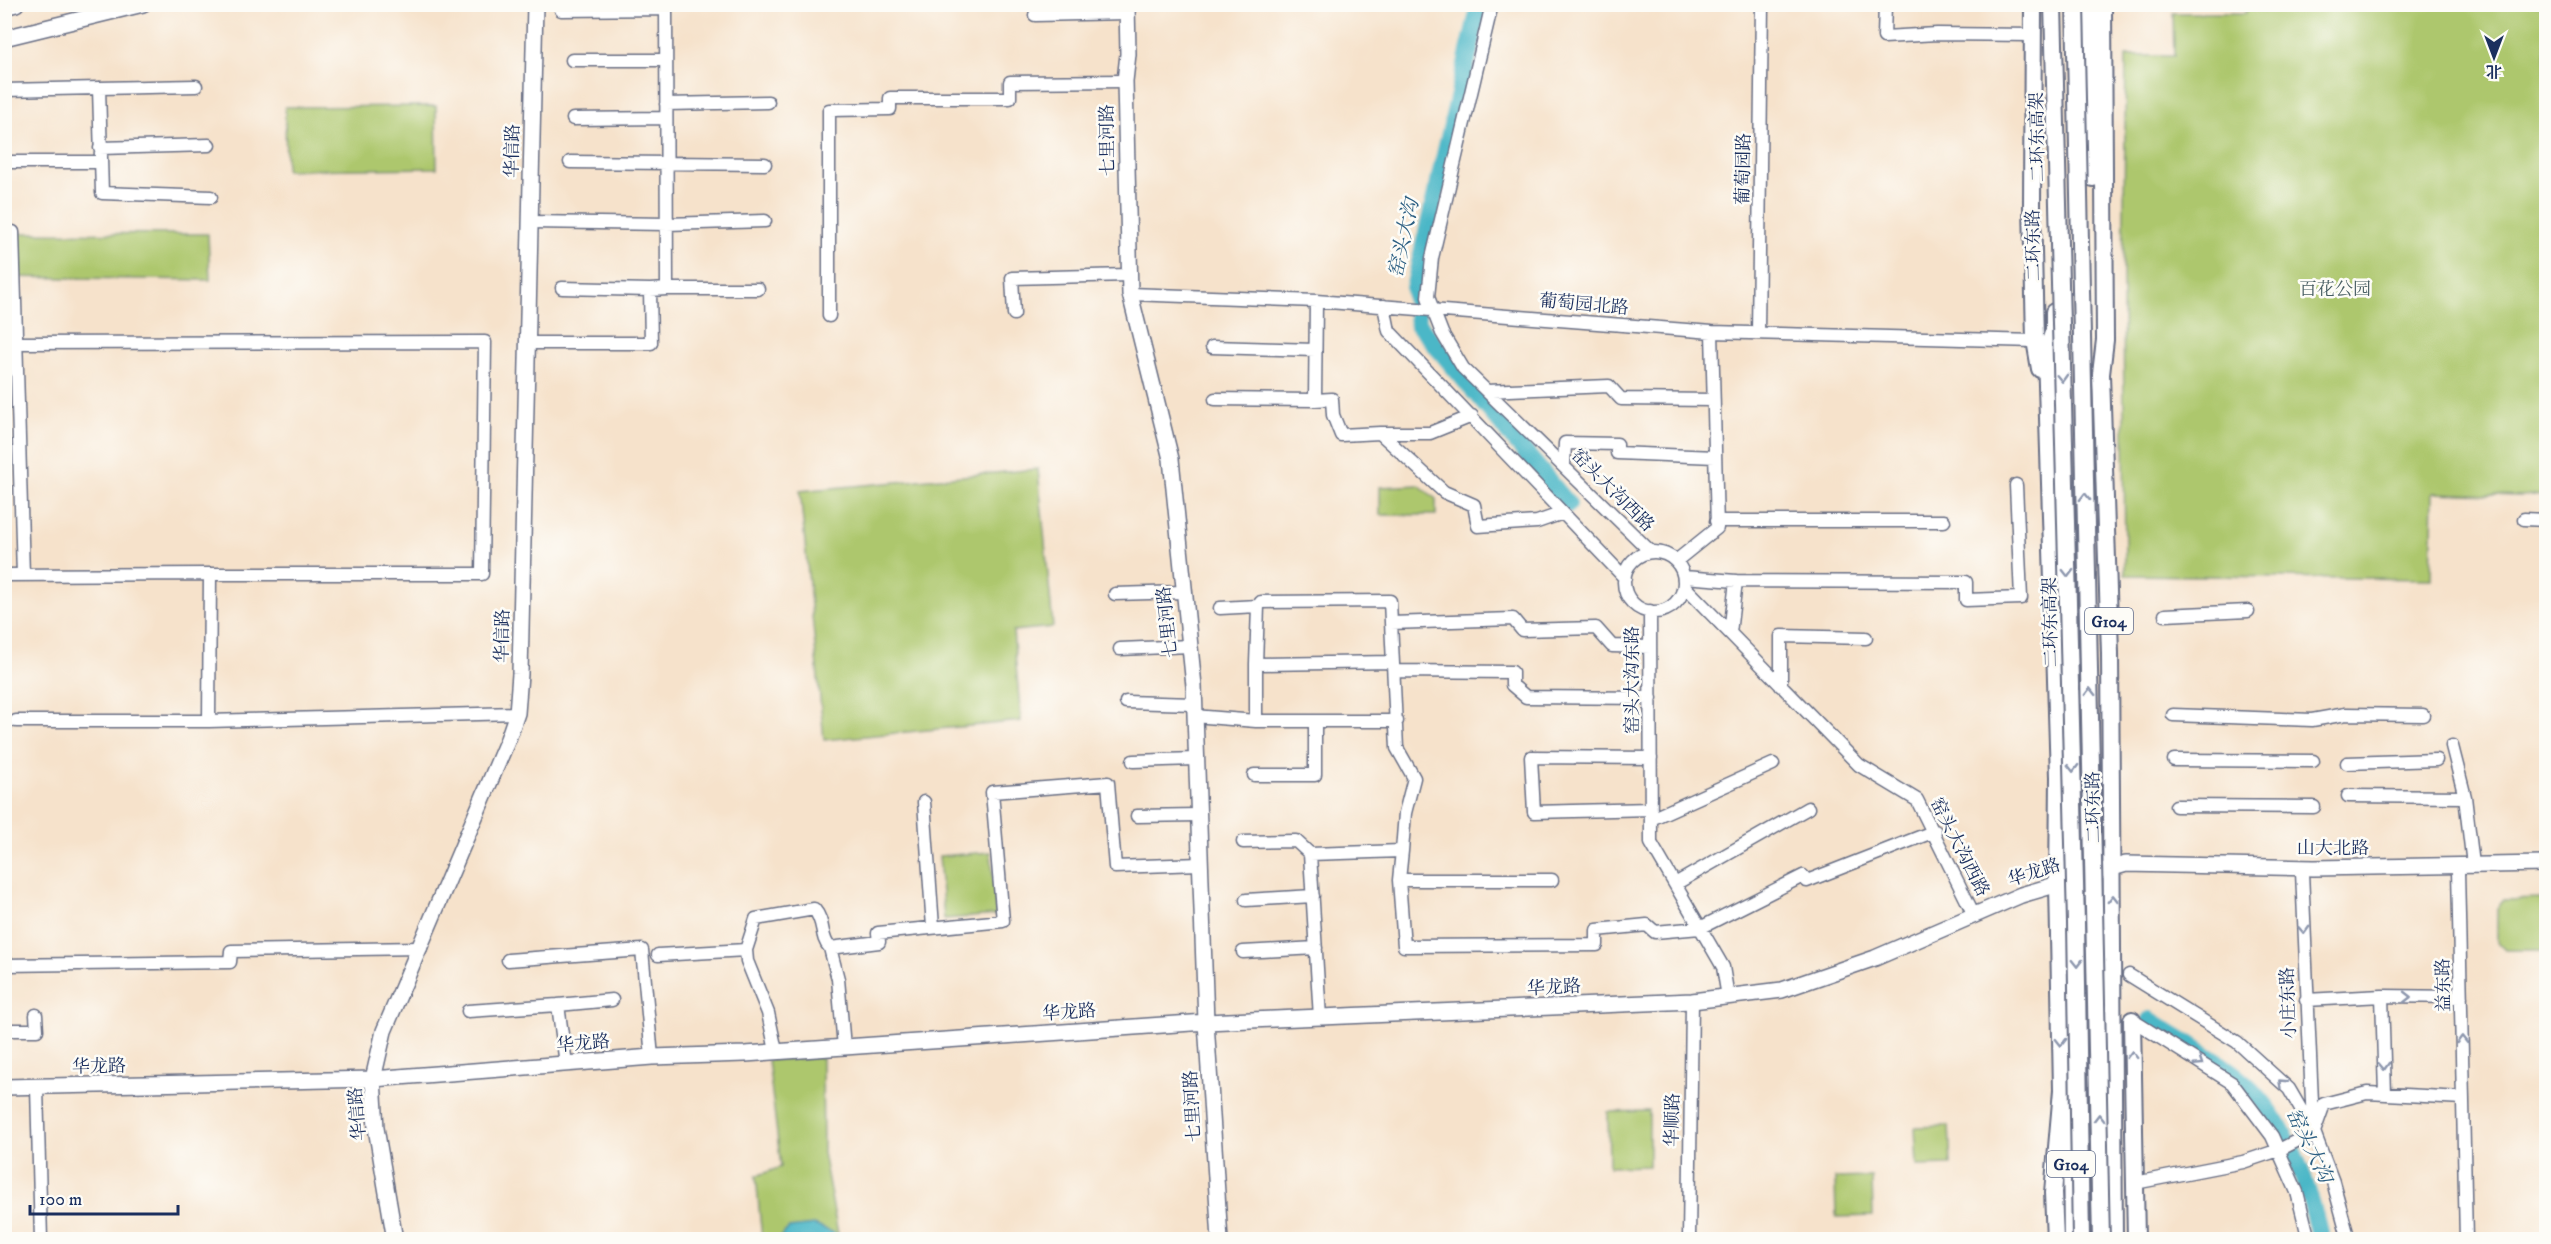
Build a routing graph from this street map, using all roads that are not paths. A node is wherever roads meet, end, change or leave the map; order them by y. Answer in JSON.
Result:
{"nodes":[{"id":1,"x":16,"y":4,"type":"edge"},
{"id":2,"x":143,"y":4,"type":"edge"},
{"id":3,"x":535,"y":4,"type":"edge"},
{"id":4,"x":1492,"y":4,"type":"edge"},
{"id":5,"x":1762,"y":4,"type":"edge"},
{"id":6,"x":1885,"y":4,"type":"edge"},
{"id":7,"x":2032,"y":4,"type":"edge"},
{"id":8,"x":2038,"y":4,"type":"edge"},
{"id":9,"x":2049,"y":4,"type":"edge"},
{"id":10,"x":2054,"y":4,"type":"edge"},
{"id":11,"x":2075,"y":4,"type":"edge"},
{"id":12,"x":2083,"y":4,"type":"edge"},
{"id":13,"x":2090,"y":4,"type":"edge"},
{"id":14,"x":2103,"y":4,"type":"edge"},
{"id":15,"x":4,"y":7,"type":"edge"},
{"id":16,"x":666,"y":7,"type":"edge"},
{"id":17,"x":1127,"y":9,"type":"edge"},
{"id":18,"x":561,"y":10,"type":"dead end"},
{"id":19,"x":1035,"y":15,"type":"dead end"},
{"id":20,"x":2032,"y":35,"type":"junction"},
{"id":21,"x":4,"y":39,"type":"edge"},
{"id":22,"x":572,"y":60,"type":"dead end"},
{"id":23,"x":666,"y":60,"type":"junction"},
{"id":24,"x":1125,"y":81,"type":"junction"},
{"id":25,"x":196,"y":86,"type":"dead end"},
{"id":26,"x":99,"y":88,"type":"junction"},
{"id":27,"x":4,"y":90,"type":"edge"},
{"id":28,"x":768,"y":102,"type":"dead end"},
{"id":29,"x":666,"y":104,"type":"junction"},
{"id":30,"x":666,"y":118,"type":"junction"},
{"id":31,"x":573,"y":119,"type":"dead end"},
{"id":32,"x":209,"y":145,"type":"dead end"},
{"id":33,"x":100,"y":148,"type":"junction"},
{"id":34,"x":4,"y":162,"type":"edge"},
{"id":35,"x":101,"y":162,"type":"junction"},
{"id":36,"x":570,"y":162,"type":"dead end"},
{"id":37,"x":667,"y":164,"type":"junction"},
{"id":38,"x":765,"y":164,"type":"dead end"},
{"id":39,"x":211,"y":197,"type":"dead end"},
{"id":40,"x":765,"y":221,"type":"dead end"},
{"id":41,"x":530,"y":222,"type":"junction"},
{"id":42,"x":667,"y":224,"type":"junction"},
{"id":43,"x":14,"y":232,"type":"dead end"},
{"id":44,"x":1129,"y":275,"type":"junction"},
{"id":45,"x":562,"y":288,"type":"dead end"},
{"id":46,"x":667,"y":289,"type":"junction"},
{"id":47,"x":758,"y":289,"type":"dead end"},
{"id":48,"x":650,"y":290,"type":"junction"},
{"id":49,"x":1130,"y":294,"type":"junction"},
{"id":50,"x":1316,"y":301,"type":"junction"},
{"id":51,"x":1384,"y":306,"type":"junction"},
{"id":52,"x":1433,"y":310,"type":"junction"},
{"id":53,"x":1014,"y":314,"type":"dead end"},
{"id":54,"x":829,"y":316,"type":"dead end"},
{"id":55,"x":1712,"y":332,"type":"junction"},
{"id":56,"x":1758,"y":333,"type":"junction"},
{"id":57,"x":10,"y":343,"type":"edge"},
{"id":58,"x":527,"y":343,"type":"junction"},
{"id":59,"x":1212,"y":347,"type":"dead end"},
{"id":60,"x":2041,"y":347,"type":"junction"},
{"id":61,"x":1315,"y":350,"type":"junction"},
{"id":62,"x":2101,"y":374,"type":"junction"},
{"id":63,"x":1488,"y":392,"type":"junction"},
{"id":64,"x":1215,"y":399,"type":"dead end"},
{"id":65,"x":1315,"y":400,"type":"junction"},
{"id":66,"x":1713,"y":400,"type":"junction"},
{"id":67,"x":1472,"y":416,"type":"junction"},
{"id":68,"x":1380,"y":433,"type":"junction"},
{"id":69,"x":1715,"y":457,"type":"junction"},
{"id":70,"x":1564,"y":467,"type":"junction"},
{"id":71,"x":2016,"y":485,"type":"dead end"},
{"id":72,"x":1563,"y":513,"type":"junction"},
{"id":73,"x":2524,"y":519,"type":"dead end"},
{"id":74,"x":2547,"y":520,"type":"edge"},
{"id":75,"x":1716,"y":521,"type":"junction"},
{"id":76,"x":1944,"y":521,"type":"dead end"},
{"id":77,"x":1650,"y":552,"type":"junction"},
{"id":78,"x":1676,"y":561,"type":"junction"},
{"id":79,"x":210,"y":574,"type":"junction"},
{"id":80,"x":4,"y":575,"type":"edge"},
{"id":81,"x":22,"y":575,"type":"junction"},
{"id":82,"x":1625,"y":578,"type":"junction"},
{"id":83,"x":1736,"y":581,"type":"junction"},
{"id":84,"x":1684,"y":582,"type":"junction"},
{"id":85,"x":1184,"y":591,"type":"junction"},
{"id":86,"x":1115,"y":594,"type":"dead end"},
{"id":87,"x":1258,"y":606,"type":"junction"},
{"id":88,"x":1220,"y":608,"type":"dead end"},
{"id":89,"x":1650,"y":611,"type":"junction"},
{"id":90,"x":2248,"y":611,"type":"dead end"},
{"id":91,"x":2165,"y":615,"type":"dead end"},
{"id":92,"x":1391,"y":623,"type":"junction"},
{"id":93,"x":1730,"y":633,"type":"junction"},
{"id":94,"x":1866,"y":638,"type":"dead end"},
{"id":95,"x":1190,"y":646,"type":"junction"},
{"id":96,"x":1650,"y":647,"type":"junction"},
{"id":97,"x":1119,"y":649,"type":"dead end"},
{"id":98,"x":1256,"y":664,"type":"junction"},
{"id":99,"x":1393,"y":666,"type":"junction"},
{"id":100,"x":1781,"y":686,"type":"junction"},
{"id":101,"x":1651,"y":698,"type":"junction"},
{"id":102,"x":1126,"y":702,"type":"dead end"},
{"id":103,"x":1194,"y":710,"type":"junction"},
{"id":104,"x":518,"y":713,"type":"junction"},
{"id":105,"x":2173,"y":715,"type":"dead end"},
{"id":106,"x":2423,"y":715,"type":"dead end"},
{"id":107,"x":16,"y":721,"type":"dead end"},
{"id":108,"x":208,"y":721,"type":"junction"},
{"id":109,"x":1256,"y":721,"type":"junction"},
{"id":110,"x":1315,"y":721,"type":"junction"},
{"id":111,"x":1397,"y":721,"type":"junction"},
{"id":112,"x":2451,"y":746,"type":"dead end"},
{"id":113,"x":1651,"y":758,"type":"junction"},
{"id":114,"x":1195,"y":759,"type":"junction"},
{"id":115,"x":1134,"y":760,"type":"dead end"},
{"id":116,"x":2174,"y":760,"type":"dead end"},
{"id":117,"x":2436,"y":760,"type":"dead end"},
{"id":118,"x":2313,"y":761,"type":"dead end"},
{"id":119,"x":2347,"y":763,"type":"dead end"},
{"id":120,"x":1773,"y":764,"type":"dead end"},
{"id":121,"x":1254,"y":775,"type":"dead end"},
{"id":122,"x":2348,"y":796,"type":"dead end"},
{"id":123,"x":2464,"y":796,"type":"junction"},
{"id":124,"x":924,"y":802,"type":"dead end"},
{"id":125,"x":2176,"y":806,"type":"dead end"},
{"id":126,"x":2314,"y":807,"type":"dead end"},
{"id":127,"x":1808,"y":808,"type":"dead end"},
{"id":128,"x":1198,"y":814,"type":"junction"},
{"id":129,"x":1651,"y":814,"type":"junction"},
{"id":130,"x":1137,"y":816,"type":"dead end"},
{"id":131,"x":1935,"y":831,"type":"junction"},
{"id":132,"x":1243,"y":842,"type":"dead end"},
{"id":133,"x":1402,"y":851,"type":"junction"},
{"id":134,"x":1310,"y":854,"type":"junction"},
{"id":135,"x":1200,"y":864,"type":"junction"},
{"id":136,"x":2117,"y":867,"type":"junction"},
{"id":137,"x":2547,"y":867,"type":"edge"},
{"id":138,"x":2465,"y":868,"type":"junction"},
{"id":139,"x":2302,"y":872,"type":"junction"},
{"id":140,"x":1399,"y":880,"type":"junction"},
{"id":141,"x":1552,"y":880,"type":"dead end"},
{"id":142,"x":1675,"y":884,"type":"junction"},
{"id":143,"x":2058,"y":884,"type":"junction"},
{"id":144,"x":1313,"y":896,"type":"junction"},
{"id":145,"x":1246,"y":900,"type":"dead end"},
{"id":146,"x":1974,"y":915,"type":"junction"},
{"id":147,"x":933,"y":927,"type":"junction"},
{"id":148,"x":1700,"y":928,"type":"junction"},
{"id":149,"x":421,"y":948,"type":"junction"},
{"id":150,"x":830,"y":948,"type":"junction"},
{"id":151,"x":1316,"y":948,"type":"junction"},
{"id":152,"x":746,"y":950,"type":"junction"},
{"id":153,"x":1243,"y":952,"type":"dead end"},
{"id":154,"x":658,"y":955,"type":"dead end"},
{"id":155,"x":508,"y":960,"type":"dead end"},
{"id":156,"x":4,"y":965,"type":"edge"},
{"id":157,"x":2121,"y":973,"type":"junction"},
{"id":158,"x":2382,"y":996,"type":"junction"},
{"id":159,"x":1728,"y":997,"type":"junction"},
{"id":160,"x":2461,"y":997,"type":"junction"},
{"id":161,"x":612,"y":1000,"type":"dead end"},
{"id":162,"x":2306,"y":1000,"type":"junction"},
{"id":163,"x":1692,"y":1001,"type":"junction"},
{"id":164,"x":558,"y":1005,"type":"junction"},
{"id":165,"x":468,"y":1011,"type":"dead end"},
{"id":166,"x":36,"y":1015,"type":"dead end"},
{"id":167,"x":1320,"y":1018,"type":"junction"},
{"id":168,"x":2132,"y":1020,"type":"joint"},
{"id":169,"x":1206,"y":1022,"type":"junction"},
{"id":170,"x":4,"y":1030,"type":"edge"},
{"id":171,"x":844,"y":1047,"type":"junction"},
{"id":172,"x":776,"y":1051,"type":"junction"},
{"id":173,"x":652,"y":1057,"type":"junction"},
{"id":174,"x":566,"y":1064,"type":"junction"},
{"id":175,"x":373,"y":1079,"type":"junction"},
{"id":176,"x":4,"y":1087,"type":"edge"},
{"id":177,"x":37,"y":1087,"type":"junction"},
{"id":178,"x":2062,"y":1090,"type":"junction"},
{"id":179,"x":2385,"y":1094,"type":"junction"},
{"id":180,"x":2463,"y":1098,"type":"junction"},
{"id":181,"x":2115,"y":1101,"type":"junction"},
{"id":182,"x":2313,"y":1132,"type":"junction"},
{"id":183,"x":2279,"y":1150,"type":"junction"},
{"id":184,"x":2135,"y":1183,"type":"junction"},
{"id":185,"x":41,"y":1239,"type":"edge"},
{"id":186,"x":395,"y":1239,"type":"edge"},
{"id":187,"x":1220,"y":1239,"type":"edge"},
{"id":188,"x":1689,"y":1239,"type":"edge"},
{"id":189,"x":2055,"y":1239,"type":"edge"},
{"id":190,"x":2066,"y":1239,"type":"edge"},
{"id":191,"x":2072,"y":1239,"type":"edge"},
{"id":192,"x":2081,"y":1239,"type":"edge"},
{"id":193,"x":2101,"y":1239,"type":"edge"},
{"id":194,"x":2114,"y":1239,"type":"edge"},
{"id":195,"x":2122,"y":1239,"type":"edge"},
{"id":196,"x":2136,"y":1239,"type":"edge"},
{"id":197,"x":2309,"y":1239,"type":"edge"},
{"id":198,"x":2349,"y":1239,"type":"edge"},
{"id":199,"x":2466,"y":1239,"type":"edge"}],
"edges":[{"from":1,"to":15,"type":"main road"},
{"from":2,"to":21,"type":"main road"},
{"from":3,"to":41,"type":"main road","name":"华信路"},
{"from":4,"to":52,"type":"street","name":"窑头大沟西路"},
{"from":5,"to":56,"type":"street","name":"葡萄园路"},
{"from":6,"to":20,"type":"street"},
{"from":7,"to":20,"type":"highway","name":"二环东路","number":"G104"},
{"from":8,"to":60,"type":"highway"},
{"from":9,"to":60,"type":"highway","name":"二环东路","number":"G104"},
{"from":10,"to":192,"type":"highway","name":"二环东高架","one_way":true,"bridge":true},
{"from":193,"to":11,"type":"highway","name":"二环东高架","one_way":true,"bridge":true},
{"from":12,"to":62,"type":"highway","name":"二环东路","number":"G104"},
{"from":13,"to":62,"type":"highway"},
{"from":14,"to":62,"type":"highway","name":"二环东路"},
{"from":16,"to":18,"type":"street"},
{"from":16,"to":23,"type":"street"},
{"from":17,"to":19,"type":"street"},
{"from":17,"to":24,"type":"main road","name":"七里河路"},
{"from":20,"to":60,"type":"highway","name":"二环东路","number":"G104"},
{"from":22,"to":23,"type":"street"},
{"from":23,"to":29,"type":"street"},
{"from":24,"to":44,"type":"main road","name":"七里河路"},
{"from":24,"to":54,"type":"street"},
{"from":25,"to":26,"type":"street"},
{"from":26,"to":27,"type":"street"},
{"from":26,"to":33,"type":"street"},
{"from":28,"to":29,"type":"street"},
{"from":29,"to":30,"type":"street"},
{"from":30,"to":31,"type":"street"},
{"from":30,"to":37,"type":"street"},
{"from":32,"to":33,"type":"street"},
{"from":33,"to":35,"type":"street"},
{"from":34,"to":35,"type":"street"},
{"from":35,"to":39,"type":"street"},
{"from":36,"to":37,"type":"street"},
{"from":37,"to":38,"type":"street"},
{"from":37,"to":42,"type":"street"},
{"from":40,"to":42,"type":"street"},
{"from":41,"to":42,"type":"street"},
{"from":41,"to":58,"type":"main road","name":"华信路"},
{"from":42,"to":46,"type":"street"},
{"from":43,"to":57,"type":"street"},
{"from":44,"to":49,"type":"main road","name":"七里河路"},
{"from":44,"to":53,"type":"street"},
{"from":45,"to":48,"type":"street"},
{"from":46,"to":47,"type":"street"},
{"from":46,"to":48,"type":"street"},
{"from":48,"to":58,"type":"street"},
{"from":49,"to":50,"type":"street","name":"葡萄园北路"},
{"from":49,"to":85,"type":"main road","name":"七里河路"},
{"from":50,"to":51,"type":"street","name":"葡萄园北路"},
{"from":50,"to":61,"type":"street"},
{"from":51,"to":52,"type":"street","name":"葡萄园北路"},
{"from":51,"to":67,"type":"street","name":"窑头大沟东路"},
{"from":52,"to":55,"type":"street","name":"葡萄园北路"},
{"from":52,"to":63,"type":"street","name":"窑头大沟西路"},
{"from":55,"to":56,"type":"street","name":"葡萄园北路"},
{"from":55,"to":66,"type":"street"},
{"from":56,"to":60,"type":"street","name":"葡萄园北路"},
{"from":57,"to":79,"type":"street"},
{"from":57,"to":81,"type":"street"},
{"from":58,"to":104,"type":"main road","name":"华信路"},
{"from":59,"to":61,"type":"street"},
{"from":60,"to":143,"type":"highway","name":"二环东路","number":"G104"},
{"from":61,"to":65,"type":"street"},
{"from":62,"to":136,"type":"highway","name":"二环东路","number":"G104"},
{"from":63,"to":66,"type":"street"},
{"from":63,"to":70,"type":"street","name":"窑头大沟西路"},
{"from":64,"to":65,"type":"street"},
{"from":65,"to":68,"type":"street"},
{"from":66,"to":69,"type":"street"},
{"from":67,"to":68,"type":"street"},
{"from":67,"to":72,"type":"street","name":"窑头大沟东路"},
{"from":68,"to":72,"type":"street"},
{"from":69,"to":70,"type":"street"},
{"from":69,"to":75,"type":"street"},
{"from":70,"to":77,"type":"street","name":"窑头大沟西路"},
{"from":71,"to":83,"type":"street"},
{"from":72,"to":82,"type":"street","name":"窑头大沟东路"},
{"from":73,"to":74,"type":"street"},
{"from":75,"to":76,"type":"street"},
{"from":75,"to":78,"type":"street"},
{"from":77,"to":78,"type":"street","name":"窑头大沟西路"},
{"from":77,"to":82,"type":"street"},
{"from":78,"to":84,"type":"street","name":"窑头大沟西路"},
{"from":79,"to":81,"type":"street"},
{"from":79,"to":108,"type":"street"},
{"from":80,"to":81,"type":"street"},
{"from":82,"to":89,"type":"street","name":"窑头大沟东路"},
{"from":83,"to":84,"type":"street"},
{"from":83,"to":93,"type":"street"},
{"from":84,"to":89,"type":"street"},
{"from":84,"to":93,"type":"street","name":"窑头大沟西路"},
{"from":85,"to":86,"type":"street"},
{"from":85,"to":95,"type":"main road","name":"七里河路"},
{"from":87,"to":88,"type":"street"},
{"from":87,"to":92,"type":"street"},
{"from":87,"to":98,"type":"street"},
{"from":89,"to":96,"type":"street","name":"窑头大沟东路"},
{"from":90,"to":91,"type":"street"},
{"from":92,"to":96,"type":"street"},
{"from":92,"to":99,"type":"street"},
{"from":93,"to":100,"type":"street","name":"窑头大沟西路"},
{"from":94,"to":100,"type":"street"},
{"from":95,"to":97,"type":"street"},
{"from":95,"to":103,"type":"main road","name":"七里河路"},
{"from":96,"to":101,"type":"street","name":"窑头大沟东路"},
{"from":98,"to":99,"type":"street"},
{"from":98,"to":109,"type":"street"},
{"from":99,"to":101,"type":"street"},
{"from":99,"to":111,"type":"street"},
{"from":100,"to":131,"type":"street","name":"窑头大沟西路"},
{"from":101,"to":113,"type":"street","name":"窑头大沟东路"},
{"from":102,"to":103,"type":"street"},
{"from":103,"to":109,"type":"street"},
{"from":103,"to":114,"type":"main road","name":"七里河路"},
{"from":104,"to":108,"type":"street"},
{"from":104,"to":149,"type":"main road","name":"华信路"},
{"from":105,"to":106,"type":"street"},
{"from":107,"to":108,"type":"street"},
{"from":109,"to":110,"type":"street"},
{"from":110,"to":111,"type":"street"},
{"from":110,"to":121,"type":"street"},
{"from":111,"to":133,"type":"street"},
{"from":112,"to":123,"type":"street","name":"益东路"},
{"from":113,"to":129,"type":"street","name":"窑头大沟东路"},
{"from":113,"to":129,"type":"street"},
{"from":114,"to":115,"type":"street"},
{"from":114,"to":128,"type":"main road","name":"七里河路"},
{"from":116,"to":118,"type":"street"},
{"from":117,"to":119,"type":"street"},
{"from":120,"to":129,"type":"street"},
{"from":122,"to":123,"type":"street"},
{"from":123,"to":138,"type":"street","name":"益东路"},
{"from":124,"to":147,"type":"street"},
{"from":125,"to":126,"type":"street"},
{"from":127,"to":142,"type":"street"},
{"from":128,"to":130,"type":"street"},
{"from":128,"to":135,"type":"main road","name":"七里河路"},
{"from":129,"to":142,"type":"street","name":"窑头大沟东路"},
{"from":131,"to":146,"type":"street","name":"窑头大沟西路"},
{"from":131,"to":148,"type":"street"},
{"from":132,"to":134,"type":"street"},
{"from":133,"to":134,"type":"street"},
{"from":133,"to":140,"type":"street"},
{"from":134,"to":144,"type":"street"},
{"from":135,"to":147,"type":"street"},
{"from":135,"to":169,"type":"main road","name":"七里河路"},
{"from":136,"to":138,"type":"main road","name":"山大北路"},
{"from":136,"to":139,"type":"main road","name":"山大北路"},
{"from":136,"to":143,"type":"main road","name":"华龙路"},
{"from":157,"to":136,"type":"highway","name":"二环东路","number":"G104","one_way":true},
{"from":137,"to":138,"type":"main road","name":"山大北路"},
{"from":138,"to":139,"type":"main road","name":"山大北路"},
{"from":138,"to":160,"type":"street","name":"益东路"},
{"from":139,"to":162,"type":"street","name":"小庄东路","one_way":true},
{"from":140,"to":141,"type":"street"},
{"from":140,"to":148,"type":"street"},
{"from":142,"to":148,"type":"street","name":"窑头大沟东路"},
{"from":143,"to":146,"type":"main road","name":"华龙路"},
{"from":143,"to":178,"type":"highway","name":"二环东路","number":"G104","one_way":true},
{"from":144,"to":145,"type":"street"},
{"from":144,"to":151,"type":"street"},
{"from":146,"to":159,"type":"main road","name":"华龙路"},
{"from":147,"to":150,"type":"street"},
{"from":148,"to":159,"type":"street","name":"窑头大沟东路"},
{"from":149,"to":156,"type":"street"},
{"from":149,"to":175,"type":"main road","name":"华信路"},
{"from":150,"to":152,"type":"street"},
{"from":150,"to":171,"type":"street"},
{"from":151,"to":153,"type":"street"},
{"from":151,"to":167,"type":"street"},
{"from":152,"to":154,"type":"street"},
{"from":152,"to":172,"type":"street"},
{"from":155,"to":173,"type":"street"},
{"from":157,"to":181,"type":"highway","name":"二环东路","number":"G104"},
{"from":182,"to":157,"type":"street","one_way":true},
{"from":158,"to":160,"type":"street","one_way":true},
{"from":158,"to":162,"type":"street"},
{"from":158,"to":179,"type":"street","one_way":true},
{"from":159,"to":163,"type":"main road","name":"华龙路"},
{"from":180,"to":160,"type":"street","name":"益东路","one_way":true},
{"from":161,"to":164,"type":"street"},
{"from":162,"to":182,"type":"street","name":"小庄东路"},
{"from":163,"to":167,"type":"main road","name":"华龙路"},
{"from":163,"to":188,"type":"street","name":"华顺路"},
{"from":164,"to":165,"type":"street"},
{"from":164,"to":174,"type":"street"},
{"from":166,"to":170,"type":"street"},
{"from":167,"to":169,"type":"main road","name":"华龙路"},
{"from":168,"to":183,"type":"street","one_way":true},
{"from":184,"to":168,"type":"highway","one_way":true},
{"from":169,"to":171,"type":"main road","name":"华龙路"},
{"from":169,"to":187,"type":"main road","name":"七里河路"},
{"from":171,"to":172,"type":"main road","name":"华龙路"},
{"from":172,"to":173,"type":"main road","name":"华龙路"},
{"from":173,"to":174,"type":"main road","name":"华龙路"},
{"from":174,"to":175,"type":"main road","name":"华龙路"},
{"from":175,"to":177,"type":"main road","name":"华龙路"},
{"from":175,"to":186,"type":"main road","name":"华信路"},
{"from":176,"to":177,"type":"main road","name":"华龙路"},
{"from":177,"to":185,"type":"street"},
{"from":178,"to":189,"type":"highway","name":"二环东路"},
{"from":178,"to":190,"type":"highway"},
{"from":178,"to":191,"type":"highway","name":"二环东路","number":"G104"},
{"from":179,"to":180,"type":"street"},
{"from":179,"to":182,"type":"street"},
{"from":180,"to":199,"type":"street","name":"益东路"},
{"from":181,"to":194,"type":"highway","name":"二环东路","number":"G104"},
{"from":181,"to":195,"type":"highway"},
{"from":182,"to":183,"type":"street"},
{"from":182,"to":198,"type":"street"},
{"from":183,"to":184,"type":"street"},
{"from":183,"to":197,"type":"street"},
{"from":184,"to":196,"type":"highway"}]}
